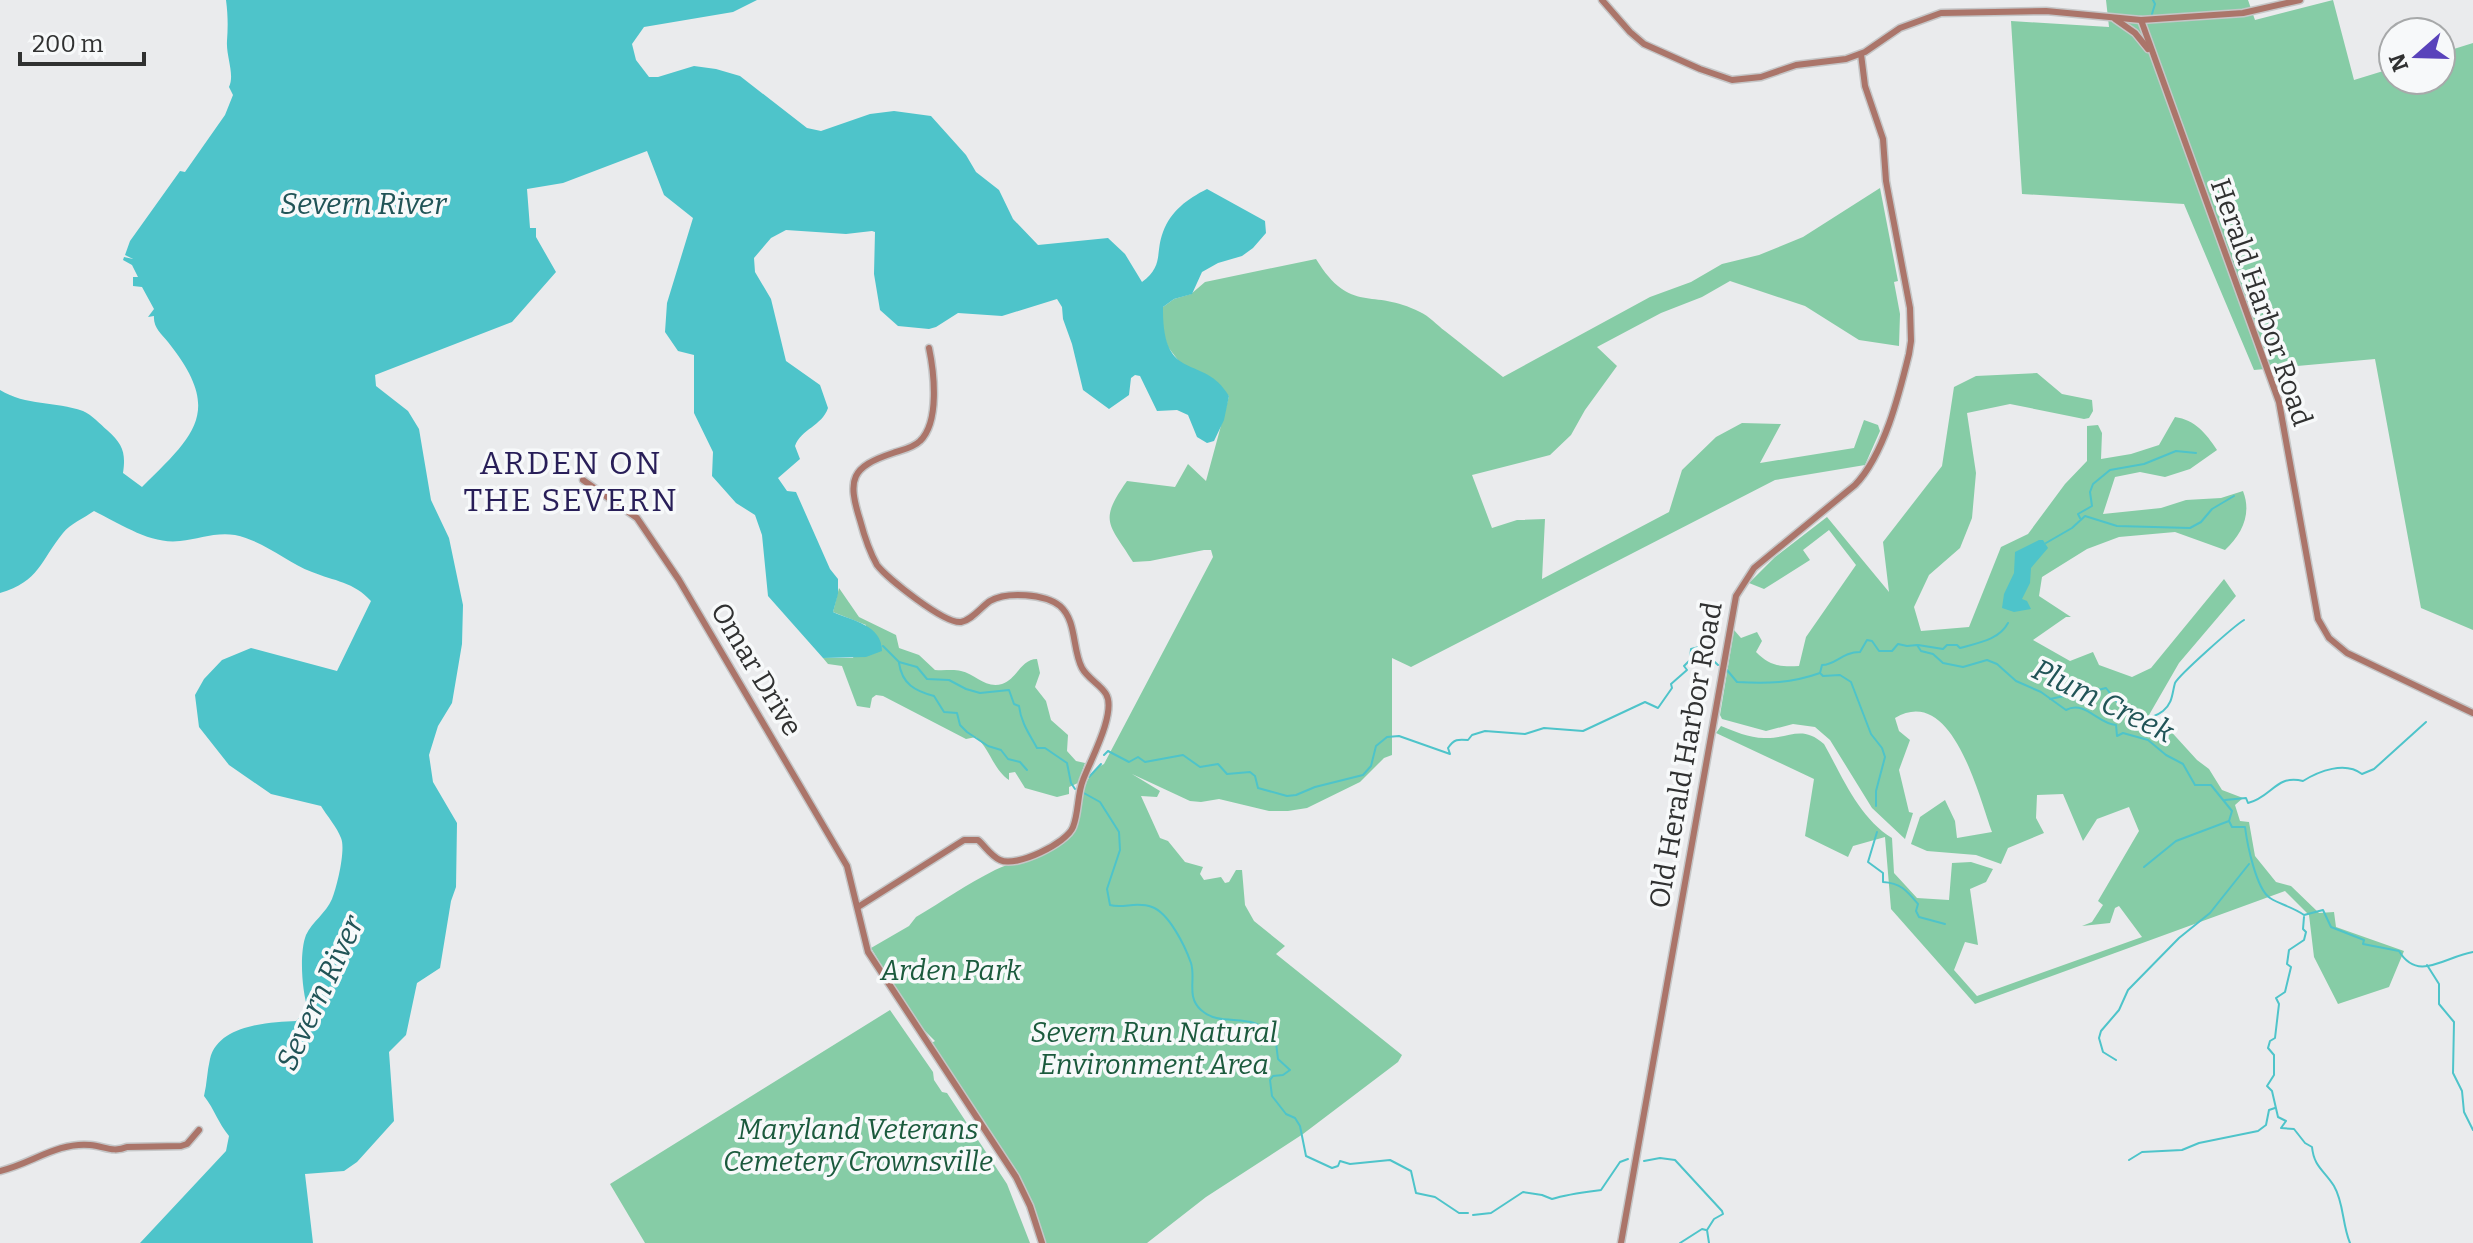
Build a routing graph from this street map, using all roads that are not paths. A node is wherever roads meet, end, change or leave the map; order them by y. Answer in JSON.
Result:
{"nodes":[{"id":1,"x":1602,"y":0,"type":"edge"},
{"id":2,"x":2300,"y":0,"type":"edge"},
{"id":3,"x":2112,"y":17,"type":"junction"},
{"id":4,"x":2141,"y":20,"type":"junction"},
{"id":5,"x":1861,"y":54,"type":"junction"},
{"id":6,"x":2154,"y":58,"type":"junction"},
{"id":7,"x":929,"y":348,"type":"dead end"},
{"id":8,"x":583,"y":480,"type":"dead end"},
{"id":9,"x":2473,"y":713,"type":"edge"},
{"id":10,"x":858,"y":907,"type":"junction"},
{"id":11,"x":199,"y":1130,"type":"dead end"},
{"id":12,"x":0,"y":1171,"type":"edge"},
{"id":13,"x":1042,"y":1243,"type":"edge"},
{"id":14,"x":1621,"y":1243,"type":"edge"}],
"edges":[{"from":1,"to":5,"type":"street"},
{"from":2,"to":4,"type":"street"},
{"from":3,"to":4,"type":"street"},
{"from":3,"to":5,"type":"street"},
{"from":3,"to":6,"type":"street","name":"Herald Harbor Road"},
{"from":4,"to":6,"type":"street","name":"Herald Harbor Road"},
{"from":5,"to":14,"type":"street","name":"Old Herald Harbor Road"},
{"from":6,"to":9,"type":"street","name":"Herald Harbor Road"},
{"from":7,"to":10,"type":"street"},
{"from":8,"to":10,"type":"street","name":"Omar Drive"},
{"from":10,"to":13,"type":"street","name":"Omar Drive"},
{"from":11,"to":12,"type":"street"}]}
